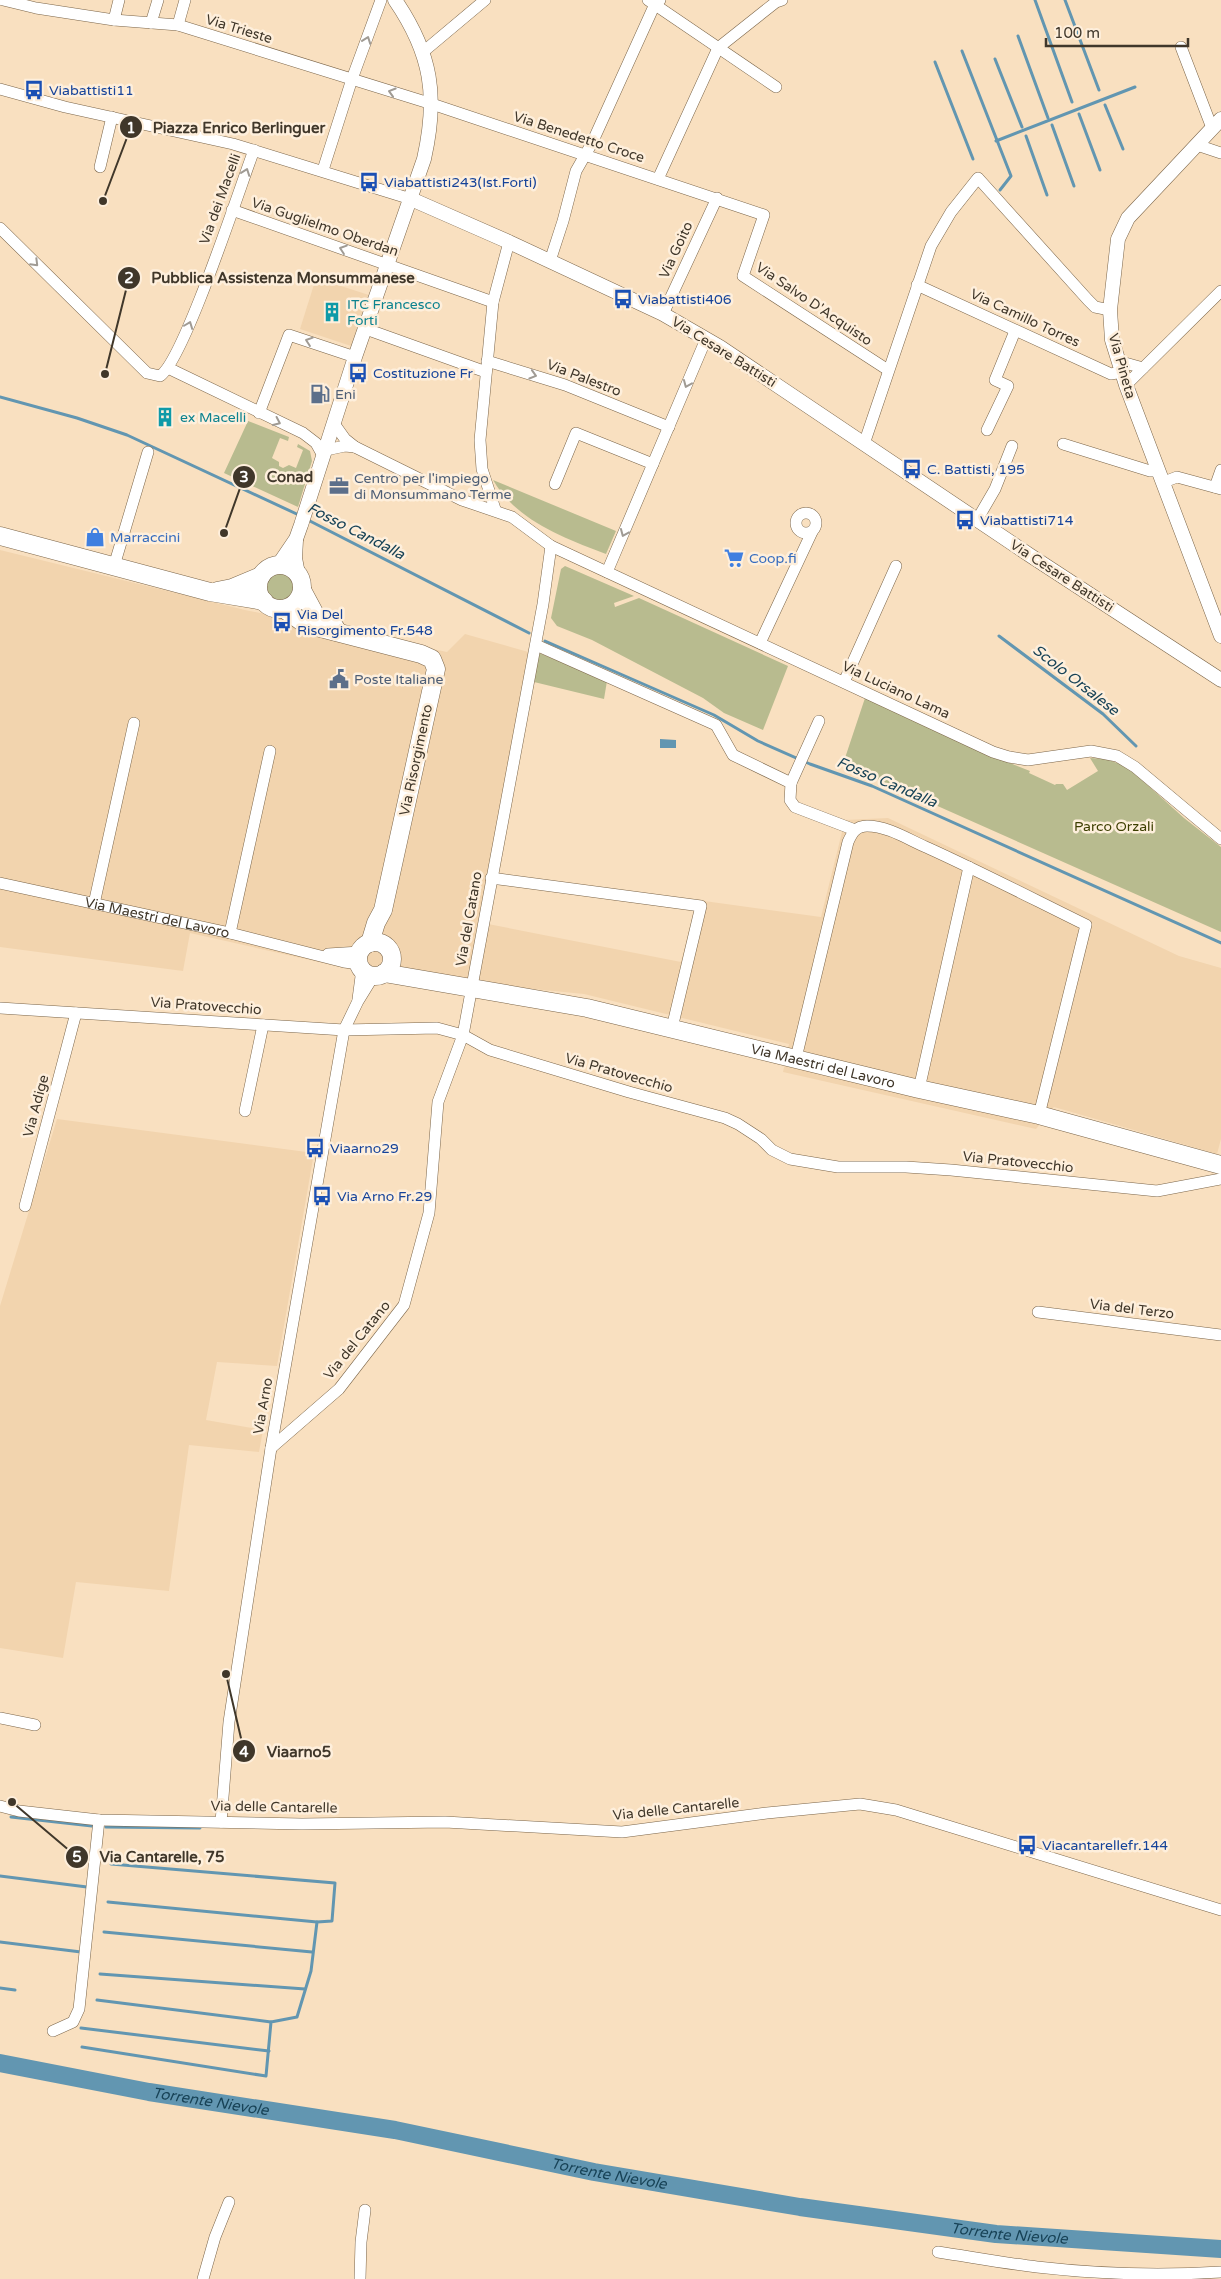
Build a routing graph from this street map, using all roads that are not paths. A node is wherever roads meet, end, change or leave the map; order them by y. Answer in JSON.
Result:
{"nodes":[{"id":1,"x":4,"y":0,"type":"edge"},
{"id":2,"x":120,"y":0,"type":"edge"},
{"id":3,"x":158,"y":0,"type":"edge"},
{"id":4,"x":185,"y":0,"type":"edge"},
{"id":5,"x":381,"y":0,"type":"edge"},
{"id":6,"x":395,"y":0,"type":"edge"},
{"id":7,"x":485,"y":0,"type":"edge"},
{"id":8,"x":778,"y":1,"type":"edge"},
{"id":9,"x":654,"y":2,"type":"edge"},
{"id":10,"x":114,"y":20,"type":"junction"},
{"id":11,"x":151,"y":22,"type":"junction"},
{"id":12,"x":178,"y":25,"type":"junction"},
{"id":13,"x":1181,"y":47,"type":"dead end"},
{"id":14,"x":718,"y":48,"type":"junction"},
{"id":15,"x":423,"y":52,"type":"junction"},
{"id":16,"x":352,"y":79,"type":"junction"},
{"id":17,"x":776,"y":87,"type":"dead end"},
{"id":18,"x":0,"y":89,"type":"edge"},
{"id":19,"x":432,"y":104,"type":"junction"},
{"id":20,"x":112,"y":117,"type":"junction"},
{"id":21,"x":1216,"y":124,"type":"edge"},
{"id":22,"x":1197,"y":145,"type":"junction"},
{"id":23,"x":254,"y":150,"type":"junction"},
{"id":24,"x":584,"y":154,"type":"junction"},
{"id":25,"x":1221,"y":154,"type":"edge"},
{"id":26,"x":100,"y":167,"type":"dead end"},
{"id":27,"x":323,"y":170,"type":"junction"},
{"id":28,"x":658,"y":179,"type":"junction"},
{"id":29,"x":717,"y":198,"type":"junction"},
{"id":30,"x":411,"y":199,"type":"junction"},
{"id":31,"x":232,"y":210,"type":"junction"},
{"id":32,"x":0,"y":228,"type":"edge"},
{"id":33,"x":509,"y":242,"type":"junction"},
{"id":34,"x":550,"y":261,"type":"junction"},
{"id":35,"x":389,"y":265,"type":"junction"},
{"id":36,"x":917,"y":285,"type":"junction"},
{"id":37,"x":1221,"y":291,"type":"edge"},
{"id":38,"x":493,"y":302,"type":"junction"},
{"id":39,"x":1110,"y":310,"type":"junction"},
{"id":40,"x":663,"y":314,"type":"junction"},
{"id":41,"x":366,"y":328,"type":"junction"},
{"id":42,"x":1014,"y":331,"type":"junction"},
{"id":43,"x":706,"y":339,"type":"junction"},
{"id":44,"x":355,"y":357,"type":"junction"},
{"id":45,"x":486,"y":366,"type":"junction"},
{"id":46,"x":168,"y":368,"type":"junction"},
{"id":47,"x":1143,"y":368,"type":"junction"},
{"id":48,"x":888,"y":370,"type":"junction"},
{"id":49,"x":1122,"y":373,"type":"junction"},
{"id":50,"x":346,"y":387,"type":"junction"},
{"id":51,"x":259,"y":413,"type":"junction"},
{"id":52,"x":335,"y":425,"type":"junction"},
{"id":53,"x":669,"y":427,"type":"junction"},
{"id":54,"x":987,"y":430,"type":"dead end"},
{"id":55,"x":864,"y":444,"type":"junction"},
{"id":56,"x":1063,"y":444,"type":"dead end"},
{"id":57,"x":1012,"y":446,"type":"dead end"},
{"id":58,"x":355,"y":447,"type":"junction"},
{"id":59,"x":324,"y":451,"type":"junction"},
{"id":60,"x":148,"y":452,"type":"dead end"},
{"id":61,"x":653,"y":464,"type":"junction"},
{"id":62,"x":1221,"y":470,"type":"edge"},
{"id":63,"x":1161,"y":476,"type":"junction"},
{"id":64,"x":555,"y":484,"type":"dead end"},
{"id":65,"x":1218,"y":488,"type":"edge"},
{"id":66,"x":495,"y":509,"type":"junction"},
{"id":67,"x":977,"y":520,"type":"junction"},
{"id":68,"x":812,"y":532,"type":"dead end"},
{"id":69,"x":0,"y":536,"type":"edge"},
{"id":70,"x":296,"y":539,"type":"junction"},
{"id":71,"x":551,"y":546,"type":"junction"},
{"id":72,"x":279,"y":564,"type":"junction"},
{"id":73,"x":114,"y":566,"type":"junction"},
{"id":74,"x":896,"y":566,"type":"dead end"},
{"id":75,"x":607,"y":572,"type":"junction"},
{"id":76,"x":261,"y":576,"type":"junction"},
{"id":77,"x":300,"y":582,"type":"junction"},
{"id":78,"x":210,"y":592,"type":"junction"},
{"id":79,"x":264,"y":601,"type":"junction"},
{"id":80,"x":284,"y":608,"type":"junction"},
{"id":81,"x":356,"y":636,"type":"junction"},
{"id":82,"x":1221,"y":636,"type":"edge"},
{"id":83,"x":760,"y":643,"type":"junction"},
{"id":84,"x":536,"y":645,"type":"junction"},
{"id":85,"x":1221,"y":680,"type":"edge"},
{"id":86,"x":844,"y":682,"type":"junction"},
{"id":87,"x":818,"y":721,"type":"dead end"},
{"id":88,"x":134,"y":723,"type":"dead end"},
{"id":89,"x":270,"y":751,"type":"dead end"},
{"id":90,"x":792,"y":781,"type":"junction"},
{"id":91,"x":855,"y":830,"type":"junction"},
{"id":92,"x":1221,"y":839,"type":"edge"},
{"id":93,"x":969,"y":867,"type":"junction"},
{"id":94,"x":491,"y":878,"type":"junction"},
{"id":95,"x":0,"y":883,"type":"edge"},
{"id":96,"x":94,"y":904,"type":"junction"},
{"id":97,"x":230,"y":933,"type":"junction"},
{"id":98,"x":373,"y":960,"type":"junction"},
{"id":99,"x":472,"y":989,"type":"junction"},
{"id":100,"x":0,"y":1008,"type":"edge"},
{"id":101,"x":76,"y":1013,"type":"junction"},
{"id":102,"x":264,"y":1025,"type":"junction"},
{"id":103,"x":672,"y":1028,"type":"junction"},
{"id":104,"x":344,"y":1030,"type":"junction"},
{"id":105,"x":463,"y":1035,"type":"junction"},
{"id":106,"x":796,"y":1058,"type":"junction"},
{"id":107,"x":919,"y":1089,"type":"junction"},
{"id":108,"x":245,"y":1111,"type":"dead end"},
{"id":109,"x":1039,"y":1115,"type":"junction"},
{"id":110,"x":1221,"y":1165,"type":"edge"},
{"id":111,"x":1221,"y":1178,"type":"edge"},
{"id":112,"x":25,"y":1206,"type":"dead end"},
{"id":113,"x":1038,"y":1312,"type":"dead end"},
{"id":114,"x":1221,"y":1334,"type":"edge"},
{"id":115,"x":271,"y":1448,"type":"junction"},
{"id":116,"x":0,"y":1718,"type":"edge"},
{"id":117,"x":35,"y":1725,"type":"dead end"},
{"id":118,"x":0,"y":1806,"type":"edge"},
{"id":119,"x":99,"y":1820,"type":"junction"},
{"id":120,"x":221,"y":1822,"type":"junction"},
{"id":121,"x":1221,"y":1910,"type":"edge"},
{"id":122,"x":53,"y":2030,"type":"dead end"},
{"id":123,"x":229,"y":2202,"type":"dead end"},
{"id":124,"x":365,"y":2210,"type":"dead end"},
{"id":125,"x":938,"y":2252,"type":"dead end"},
{"id":126,"x":1221,"y":2272,"type":"edge"},
{"id":127,"x":203,"y":2279,"type":"edge"},
{"id":128,"x":360,"y":2279,"type":"edge"}],
"edges":[{"from":1,"to":10,"type":"street","name":"Via Trieste"},
{"from":2,"to":10,"type":"street"},
{"from":3,"to":11,"type":"street"},
{"from":4,"to":12,"type":"street"},
{"from":16,"to":5,"type":"street","one_way":true},
{"from":6,"to":15,"type":"street"},
{"from":7,"to":15,"type":"street"},
{"from":8,"to":14,"type":"street"},
{"from":9,"to":14,"type":"street"},
{"from":9,"to":24,"type":"street"},
{"from":10,"to":11,"type":"street","name":"Via Trieste"},
{"from":11,"to":12,"type":"street","name":"Via Trieste"},
{"from":12,"to":16,"type":"street","name":"Via Trieste"},
{"from":13,"to":21,"type":"street"},
{"from":14,"to":17,"type":"street"},
{"from":14,"to":28,"type":"street"},
{"from":15,"to":19,"type":"street"},
{"from":19,"to":16,"type":"street","name":"Via Trieste","one_way":true},
{"from":16,"to":27,"type":"street"},
{"from":18,"to":20,"type":"street","name":"Via Cesare Battisti"},
{"from":19,"to":24,"type":"street","name":"Via Benedetto Croce"},
{"from":19,"to":30,"type":"street"},
{"from":20,"to":23,"type":"street","name":"Via Cesare Battisti"},
{"from":20,"to":26,"type":"street"},
{"from":21,"to":22,"type":"street","name":"Via Pineta"},
{"from":22,"to":25,"type":"street"},
{"from":22,"to":39,"type":"street","name":"Via Pineta"},
{"from":23,"to":27,"type":"street","name":"Via Cesare Battisti"},
{"from":31,"to":23,"type":"street","name":"Via dei Macelli","one_way":true},
{"from":24,"to":28,"type":"street","name":"Via Benedetto Croce"},
{"from":24,"to":34,"type":"street"},
{"from":27,"to":30,"type":"street","name":"Via Cesare Battisti"},
{"from":28,"to":29,"type":"street","name":"Via Benedetto Croce"},
{"from":29,"to":40,"type":"street","name":"Via Goito"},
{"from":29,"to":48,"type":"street","name":"Via Salvo D'Acquisto"},
{"from":30,"to":33,"type":"street","name":"Via Cesare Battisti"},
{"from":30,"to":35,"type":"street"},
{"from":35,"to":31,"type":"street","name":"Via Guglielmo Oberdan","one_way":true},
{"from":46,"to":31,"type":"street","name":"Via dei Macelli","one_way":true},
{"from":32,"to":46,"type":"street","one_way":true},
{"from":33,"to":34,"type":"street","name":"Via Cesare Battisti"},
{"from":33,"to":38,"type":"street"},
{"from":34,"to":40,"type":"street","name":"Via Cesare Battisti"},
{"from":35,"to":38,"type":"street","name":"Via Guglielmo Oberdan"},
{"from":35,"to":41,"type":"street"},
{"from":36,"to":39,"type":"street"},
{"from":36,"to":42,"type":"street","name":"Via Camillo Torres"},
{"from":36,"to":48,"type":"street"},
{"from":37,"to":47,"type":"street"},
{"from":38,"to":45,"type":"street"},
{"from":39,"to":49,"type":"street","name":"Via Pineta"},
{"from":40,"to":43,"type":"street","name":"Via Cesare Battisti"},
{"from":41,"to":44,"type":"street"},
{"from":41,"to":45,"type":"street"},
{"from":42,"to":49,"type":"street","name":"Via Camillo Torres"},
{"from":42,"to":54,"type":"street"},
{"from":43,"to":53,"type":"street","one_way":true},
{"from":43,"to":55,"type":"street","name":"Via Cesare Battisti"},
{"from":44,"to":50,"type":"street"},
{"from":44,"to":51,"type":"street","one_way":true},
{"from":45,"to":53,"type":"street","name":"Via Palestro","one_way":true},
{"from":45,"to":66,"type":"street"},
{"from":46,"to":51,"type":"street"},
{"from":47,"to":49,"type":"street"},
{"from":47,"to":49,"type":"street","name":"Via Camillo Torres"},
{"from":48,"to":55,"type":"street"},
{"from":49,"to":63,"type":"street","name":"Via Pineta"},
{"from":50,"to":52,"type":"street"},
{"from":50,"to":59,"type":"street"},
{"from":51,"to":59,"type":"street","one_way":true},
{"from":52,"to":58,"type":"street"},
{"from":52,"to":59,"type":"street"},
{"from":53,"to":61,"type":"street"},
{"from":55,"to":67,"type":"street","name":"Via Cesare Battisti"},
{"from":56,"to":63,"type":"street"},
{"from":57,"to":67,"type":"street"},
{"from":58,"to":59,"type":"street"},
{"from":58,"to":66,"type":"street"},
{"from":59,"to":70,"type":"street"},
{"from":60,"to":73,"type":"street"},
{"from":61,"to":64,"type":"street"},
{"from":61,"to":75,"type":"street","one_way":true},
{"from":62,"to":65,"type":"street"},
{"from":63,"to":65,"type":"street"},
{"from":63,"to":82,"type":"street","name":"Via Pineta"},
{"from":66,"to":71,"type":"street"},
{"from":67,"to":85,"type":"street","name":"Via Cesare Battisti"},
{"from":68,"to":83,"type":"street"},
{"from":69,"to":73,"type":"main road","name":"Via Risorgimento"},
{"from":70,"to":72,"type":"street"},
{"from":70,"to":77,"type":"street"},
{"from":71,"to":75,"type":"street","name":"Via Luciano Lama"},
{"from":71,"to":84,"type":"street","name":"Via del Catano"},
{"from":72,"to":76,"type":"main road","name":"Via Risorgimento"},
{"from":72,"to":77,"type":"main road"},
{"from":73,"to":78,"type":"main road","name":"Via Risorgimento"},
{"from":74,"to":86,"type":"street"},
{"from":75,"to":83,"type":"street","name":"Via Luciano Lama"},
{"from":76,"to":78,"type":"main road","name":"Via Risorgimento"},
{"from":76,"to":79,"type":"main road"},
{"from":77,"to":80,"type":"main road"},
{"from":77,"to":81,"type":"main road","name":"Via Risorgimento"},
{"from":78,"to":79,"type":"main road","name":"Via Risorgimento"},
{"from":79,"to":80,"type":"main road","name":"Via Risorgimento"},
{"from":80,"to":81,"type":"main road","name":"Via Risorgimento"},
{"from":81,"to":98,"type":"main road","name":"Via Risorgimento"},
{"from":83,"to":86,"type":"street","name":"Via Luciano Lama"},
{"from":84,"to":90,"type":"street"},
{"from":84,"to":94,"type":"street","name":"Via del Catano"},
{"from":86,"to":92,"type":"street","name":"Via Luciano Lama"},
{"from":87,"to":90,"type":"street"},
{"from":88,"to":96,"type":"street"},
{"from":89,"to":97,"type":"street"},
{"from":90,"to":91,"type":"street"},
{"from":91,"to":93,"type":"street"},
{"from":91,"to":106,"type":"street"},
{"from":93,"to":107,"type":"street"},
{"from":93,"to":109,"type":"street"},
{"from":94,"to":99,"type":"street","name":"Via del Catano"},
{"from":94,"to":103,"type":"street"},
{"from":95,"to":96,"type":"street","name":"Via Maestri del Lavoro"},
{"from":96,"to":97,"type":"street","name":"Via Maestri del Lavoro"},
{"from":97,"to":98,"type":"street","name":"Via Maestri del Lavoro"},
{"from":98,"to":99,"type":"main road","name":"Via Maestri del Lavoro"},
{"from":98,"to":104,"type":"street","name":"Via Arno"},
{"from":99,"to":103,"type":"main road","name":"Via Maestri del Lavoro"},
{"from":99,"to":105,"type":"street","name":"Via del Catano"},
{"from":100,"to":101,"type":"street","name":"Via Pratovecchio"},
{"from":101,"to":102,"type":"street","name":"Via Pratovecchio"},
{"from":101,"to":112,"type":"street","name":"Via Adige"},
{"from":102,"to":104,"type":"street","name":"Via Pratovecchio"},
{"from":102,"to":108,"type":"street"},
{"from":103,"to":106,"type":"main road","name":"Via Maestri del Lavoro"},
{"from":104,"to":105,"type":"street","name":"Via Pratovecchio"},
{"from":104,"to":115,"type":"street","name":"Via Arno"},
{"from":105,"to":111,"type":"street","name":"Via Pratovecchio"},
{"from":105,"to":115,"type":"street","name":"Via del Catano"},
{"from":106,"to":107,"type":"main road","name":"Via Maestri del Lavoro"},
{"from":107,"to":109,"type":"main road","name":"Via Maestri del Lavoro"},
{"from":109,"to":110,"type":"main road","name":"Via Maestri del Lavoro"},
{"from":113,"to":114,"type":"street","name":"Via del Terzo"},
{"from":115,"to":120,"type":"street","name":"Via Arno"},
{"from":116,"to":117,"type":"street"},
{"from":118,"to":119,"type":"street","name":"Via delle Cantarelle"},
{"from":119,"to":120,"type":"street","name":"Via delle Cantarelle"},
{"from":119,"to":122,"type":"street"},
{"from":120,"to":121,"type":"street","name":"Via delle Cantarelle"},
{"from":123,"to":127,"type":"street"},
{"from":124,"to":128,"type":"street"},
{"from":125,"to":126,"type":"street"}]}
